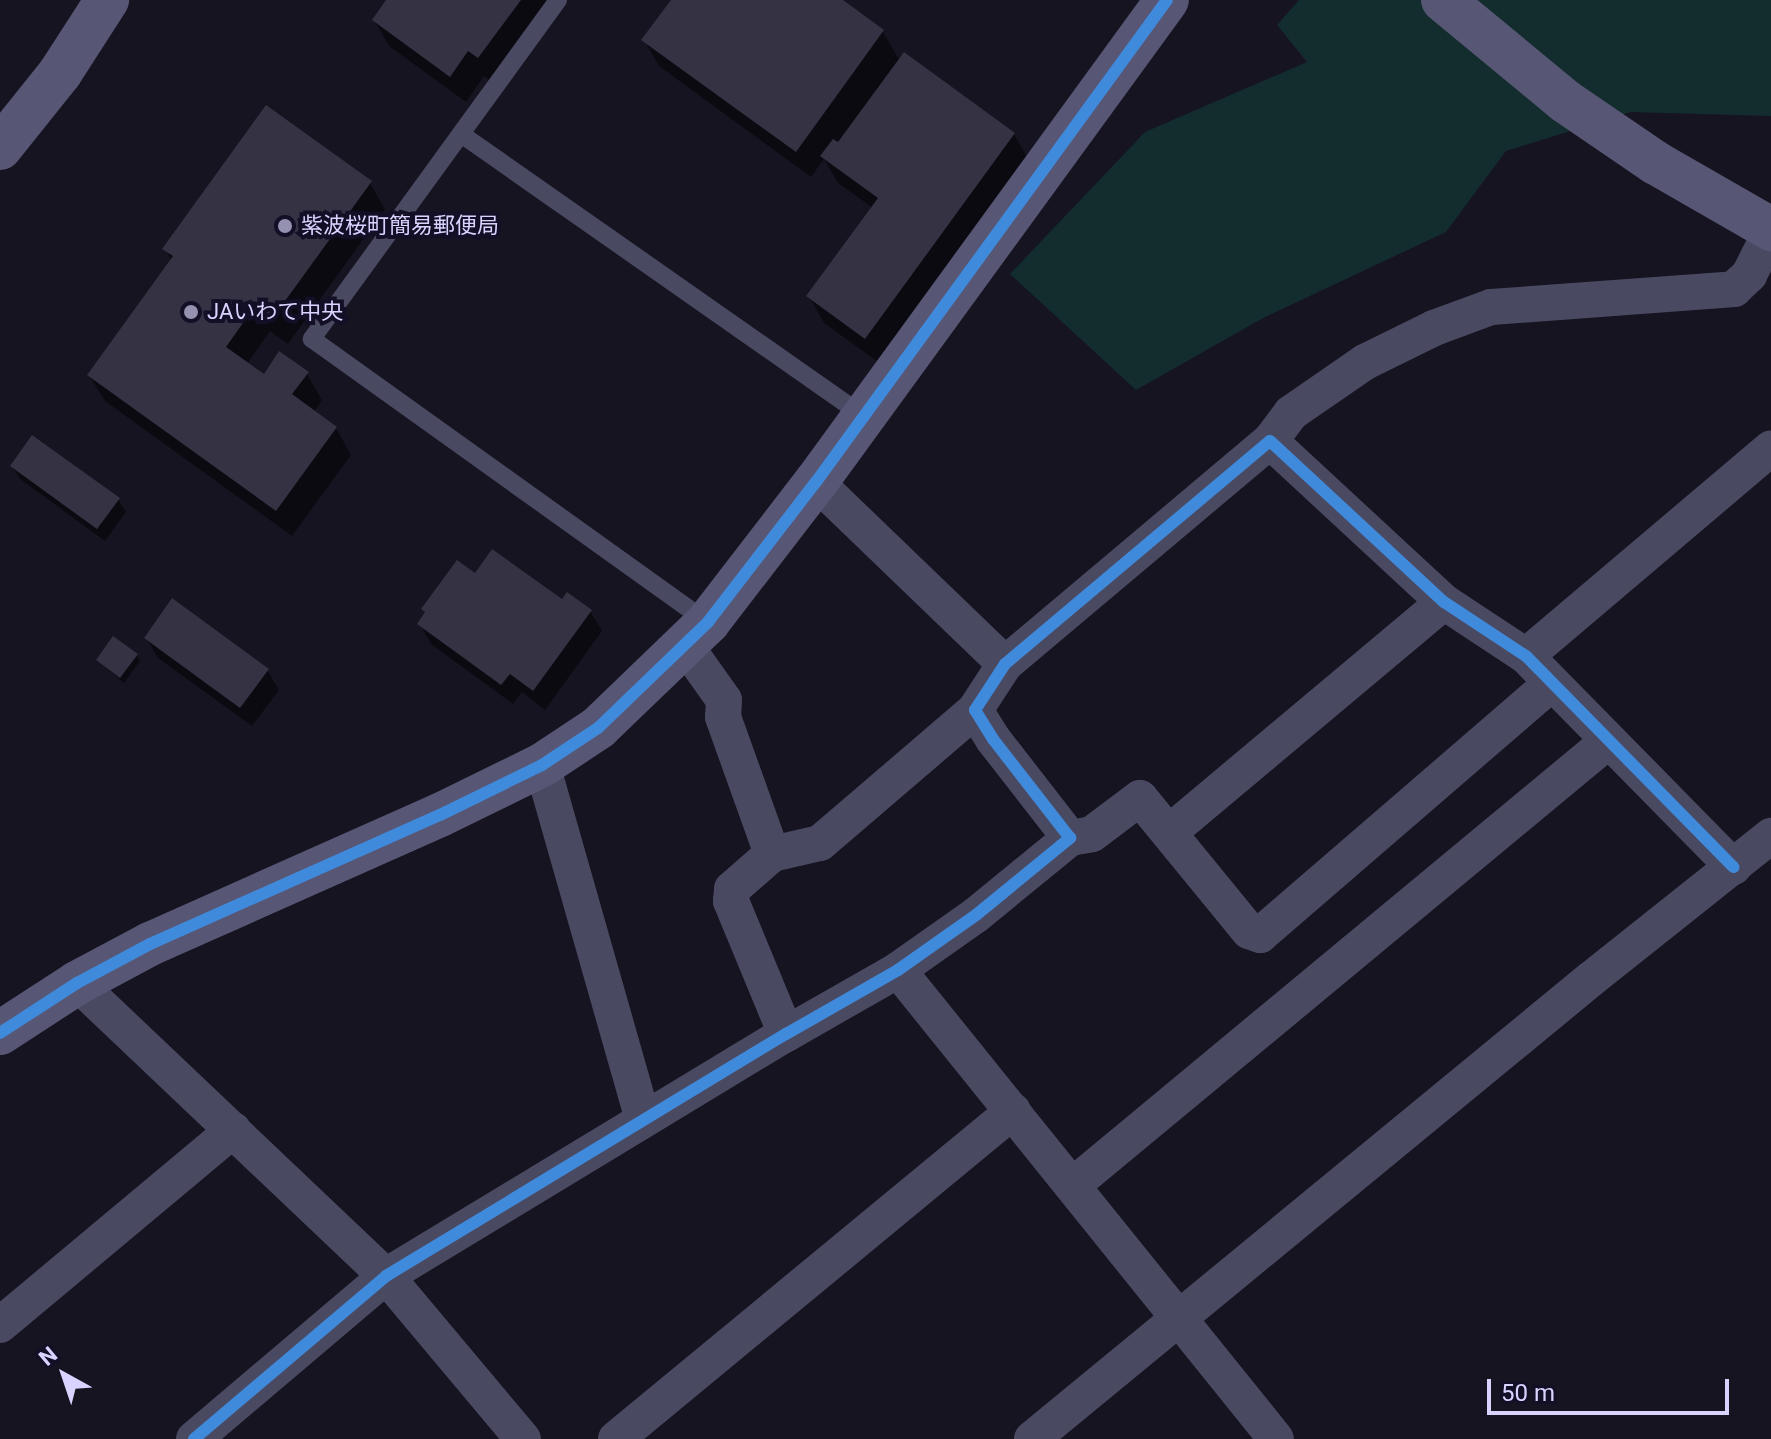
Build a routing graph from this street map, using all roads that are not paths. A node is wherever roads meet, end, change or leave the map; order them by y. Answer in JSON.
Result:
{"nodes":[{"id":1,"x":107,"y":0,"type":"edge"},
{"id":2,"x":558,"y":0,"type":"edge"},
{"id":3,"x":1167,"y":0,"type":"edge"},
{"id":4,"x":1443,"y":0,"type":"edge"},
{"id":5,"x":461,"y":134,"type":"junction"},
{"id":6,"x":0,"y":148,"type":"edge"},
{"id":7,"x":1771,"y":230,"type":"edge"},
{"id":8,"x":863,"y":415,"type":"junction"},
{"id":9,"x":1270,"y":441,"type":"junction"},
{"id":10,"x":1771,"y":448,"type":"edge"},
{"id":11,"x":816,"y":482,"type":"junction"},
{"id":12,"x":1444,"y":602,"type":"junction"},
{"id":13,"x":696,"y":633,"type":"junction"},
{"id":14,"x":1526,"y":656,"type":"junction"},
{"id":15,"x":1005,"y":664,"type":"junction"},
{"id":16,"x":1551,"y":684,"type":"junction"},
{"id":17,"x":975,"y":710,"type":"junction"},
{"id":18,"x":1607,"y":742,"type":"junction"},
{"id":19,"x":542,"y":765,"type":"junction"},
{"id":20,"x":1171,"y":831,"type":"junction"},
{"id":21,"x":1771,"y":836,"type":"edge"},
{"id":22,"x":1070,"y":838,"type":"junction"},
{"id":23,"x":772,"y":854,"type":"junction"},
{"id":24,"x":1733,"y":867,"type":"junction"},
{"id":25,"x":898,"y":970,"type":"junction"},
{"id":26,"x":77,"y":983,"type":"junction"},
{"id":27,"x":0,"y":1033,"type":"edge"},
{"id":28,"x":786,"y":1034,"type":"junction"},
{"id":29,"x":1013,"y":1111,"type":"junction"},
{"id":30,"x":643,"y":1120,"type":"junction"},
{"id":31,"x":233,"y":1130,"type":"junction"},
{"id":32,"x":1073,"y":1185,"type":"junction"},
{"id":33,"x":386,"y":1276,"type":"junction"},
{"id":34,"x":1180,"y":1318,"type":"junction"},
{"id":35,"x":0,"y":1325,"type":"edge"},
{"id":36,"x":194,"y":1439,"type":"edge"},
{"id":37,"x":523,"y":1439,"type":"edge"},
{"id":38,"x":616,"y":1439,"type":"edge"},
{"id":39,"x":1032,"y":1439,"type":"edge"},
{"id":40,"x":1276,"y":1439,"type":"edge"}],
"edges":[{"from":1,"to":6,"type":"street"},
{"from":2,"to":5,"type":"lane"},
{"from":3,"to":8,"type":"street"},
{"from":4,"to":7,"type":"street"},
{"from":5,"to":8,"type":"lane"},
{"from":5,"to":13,"type":"lane"},
{"from":7,"to":9,"type":"street"},
{"from":8,"to":11,"type":"street"},
{"from":9,"to":12,"type":"street"},
{"from":9,"to":15,"type":"street"},
{"from":10,"to":14,"type":"street"},
{"from":11,"to":13,"type":"street"},
{"from":11,"to":15,"type":"street"},
{"from":12,"to":14,"type":"street"},
{"from":12,"to":20,"type":"street"},
{"from":13,"to":19,"type":"street"},
{"from":13,"to":23,"type":"street"},
{"from":14,"to":16,"type":"street"},
{"from":15,"to":17,"type":"street"},
{"from":16,"to":18,"type":"street"},
{"from":16,"to":20,"type":"street"},
{"from":17,"to":22,"type":"street"},
{"from":17,"to":23,"type":"street"},
{"from":18,"to":24,"type":"street"},
{"from":18,"to":32,"type":"street"},
{"from":19,"to":26,"type":"street"},
{"from":19,"to":30,"type":"street"},
{"from":20,"to":22,"type":"street"},
{"from":21,"to":24,"type":"street"},
{"from":22,"to":25,"type":"street"},
{"from":23,"to":28,"type":"street"},
{"from":24,"to":34,"type":"street"},
{"from":25,"to":28,"type":"street"},
{"from":25,"to":29,"type":"street"},
{"from":26,"to":27,"type":"street"},
{"from":26,"to":31,"type":"street"},
{"from":28,"to":30,"type":"street"},
{"from":29,"to":32,"type":"street"},
{"from":29,"to":38,"type":"street"},
{"from":30,"to":33,"type":"street"},
{"from":31,"to":33,"type":"street"},
{"from":31,"to":35,"type":"street"},
{"from":32,"to":34,"type":"street"},
{"from":33,"to":36,"type":"street"},
{"from":33,"to":37,"type":"street"},
{"from":34,"to":39,"type":"street"},
{"from":34,"to":40,"type":"street"}]}
